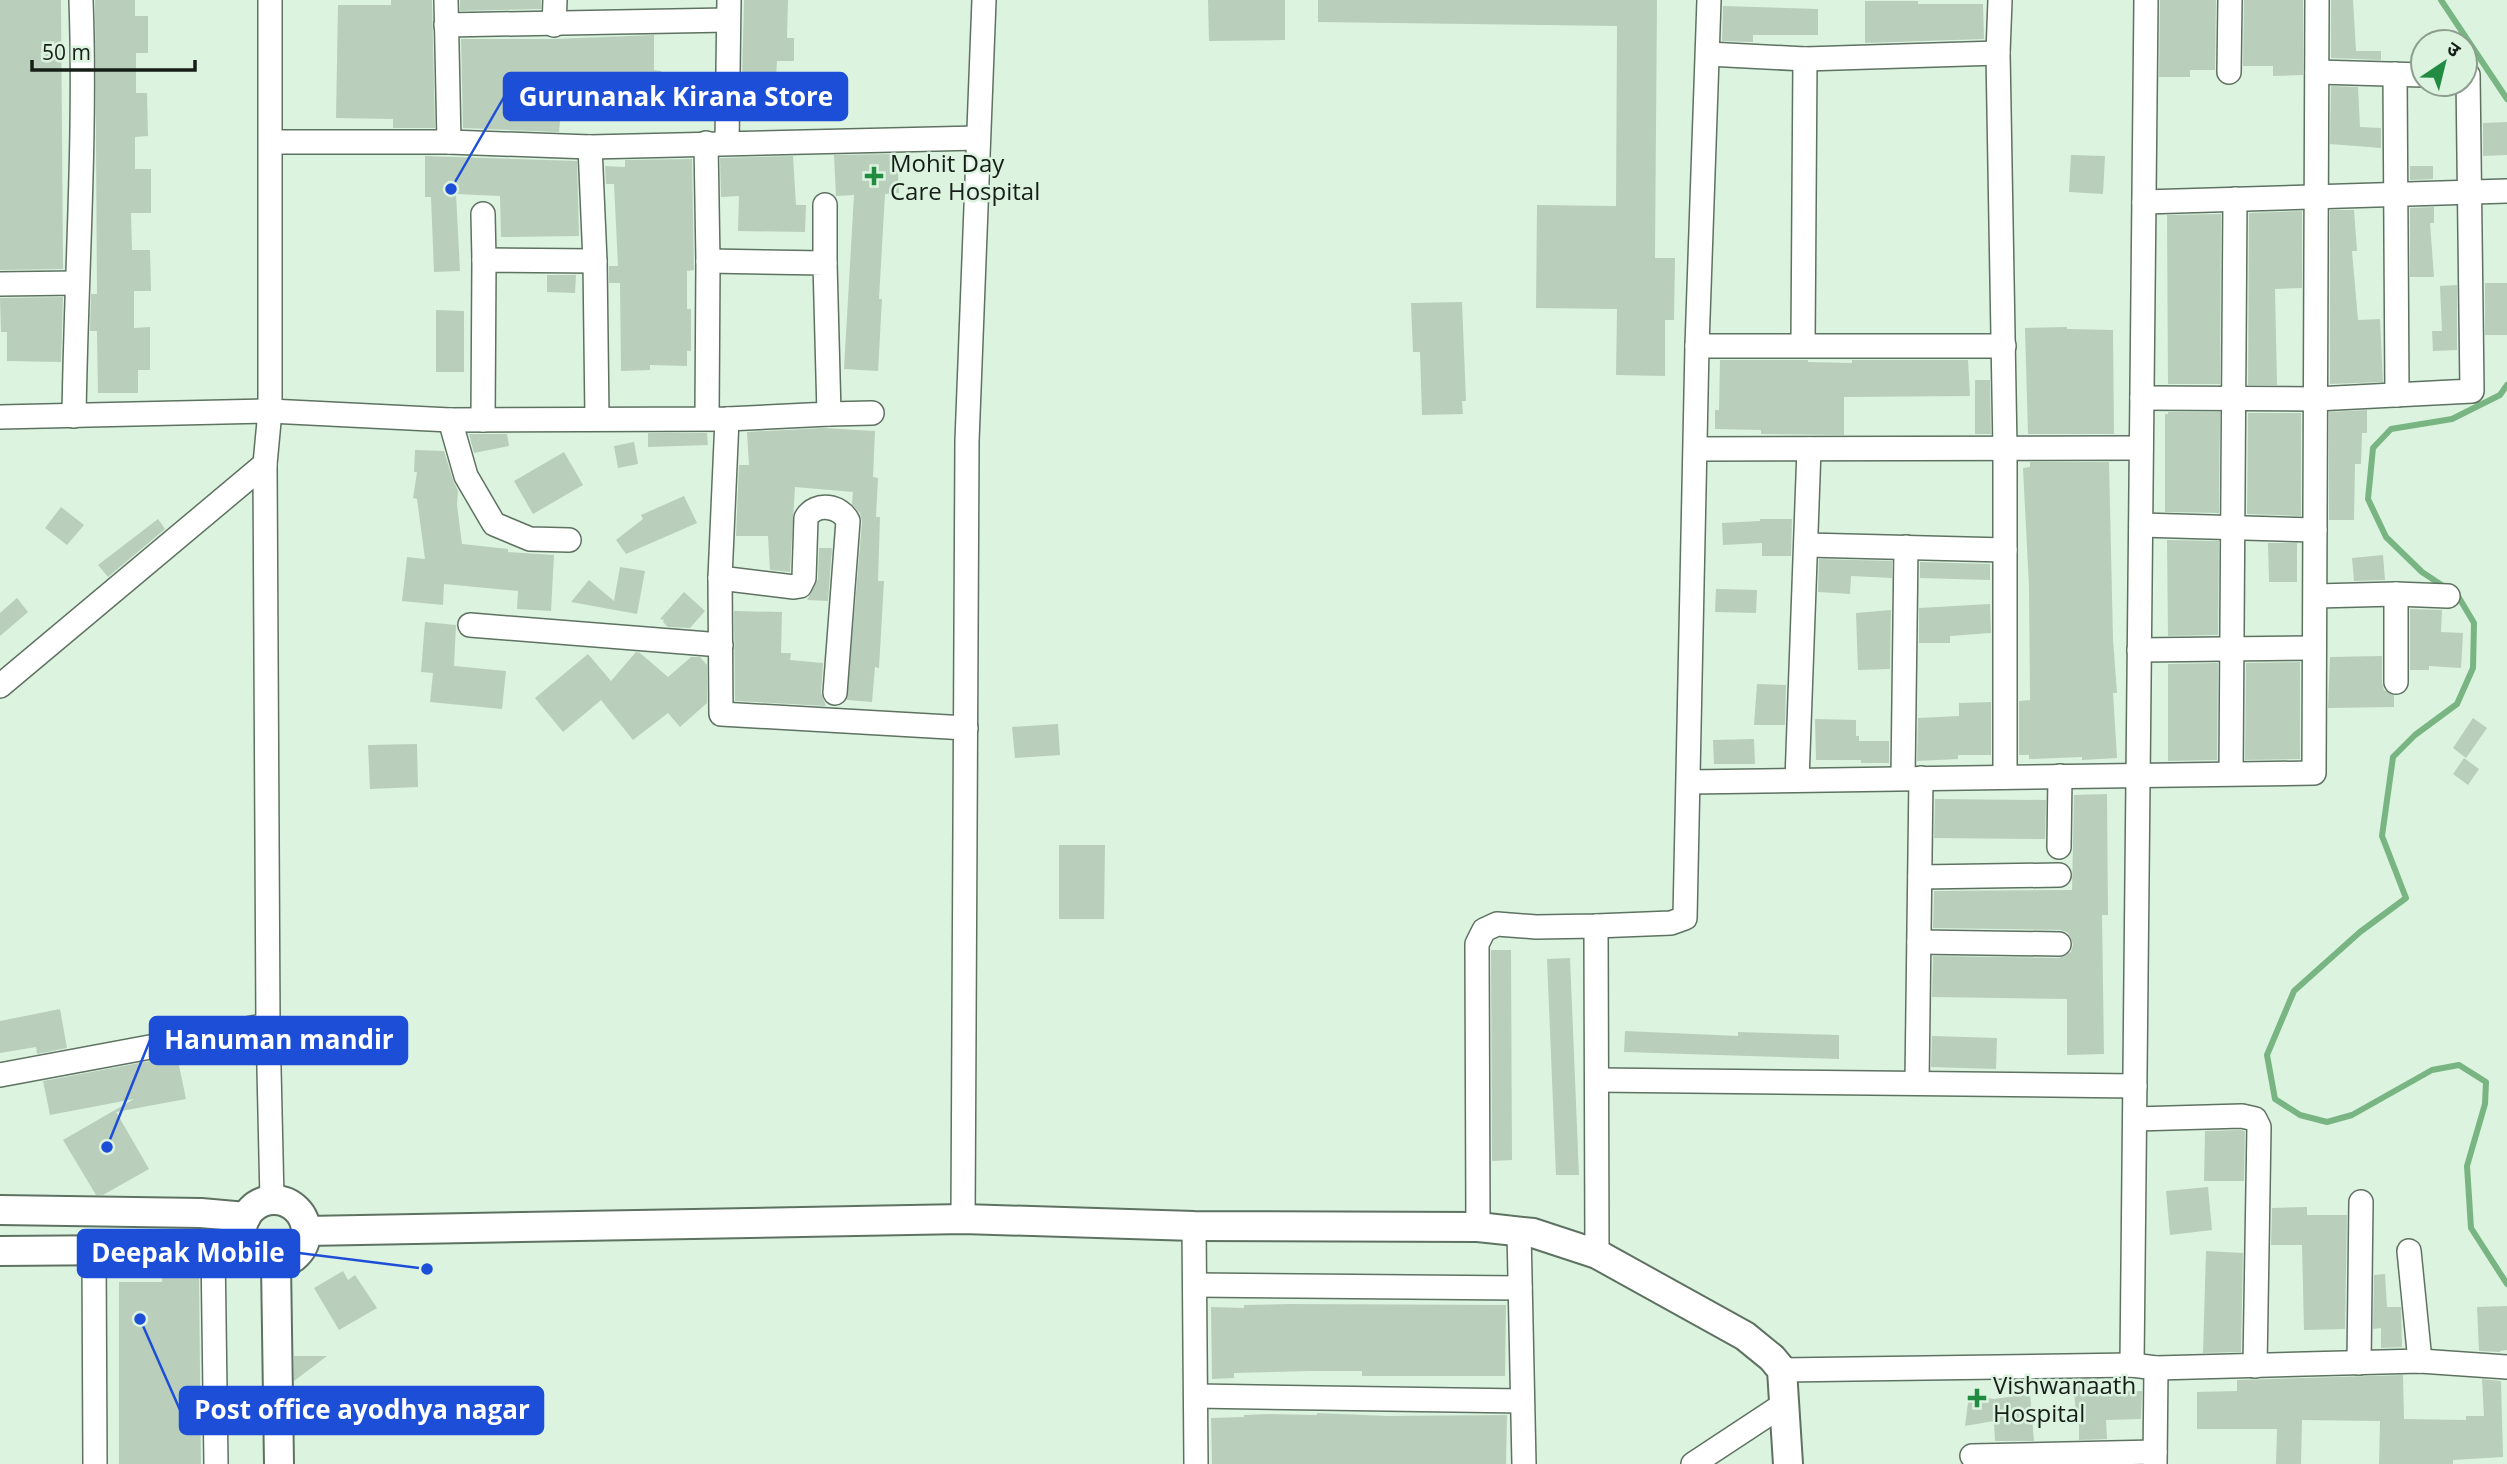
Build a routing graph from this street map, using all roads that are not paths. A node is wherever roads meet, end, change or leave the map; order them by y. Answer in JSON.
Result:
{"nodes":[{"id":1,"x":81,"y":0,"type":"edge"},
{"id":2,"x":270,"y":0,"type":"edge"},
{"id":3,"x":446,"y":0,"type":"edge"},
{"id":4,"x":555,"y":0,"type":"edge"},
{"id":5,"x":984,"y":0,"type":"edge"},
{"id":6,"x":1709,"y":0,"type":"edge"},
{"id":7,"x":2000,"y":0,"type":"edge"},
{"id":8,"x":2146,"y":0,"type":"edge"},
{"id":9,"x":2230,"y":0,"type":"edge"},
{"id":10,"x":2317,"y":0,"type":"edge"},
{"id":11,"x":728,"y":10,"type":"edge"},
{"id":12,"x":446,"y":25,"type":"junction"},
{"id":13,"x":554,"y":25,"type":"junction"},
{"id":14,"x":1998,"y":53,"type":"junction"},
{"id":15,"x":1708,"y":54,"type":"junction"},
{"id":16,"x":1805,"y":59,"type":"junction"},
{"id":17,"x":2229,"y":72,"type":"dead end"},
{"id":18,"x":2317,"y":72,"type":"junction"},
{"id":19,"x":2395,"y":74,"type":"junction"},
{"id":20,"x":2409,"y":74,"type":"edge"},
{"id":21,"x":2468,"y":98,"type":"edge"},
{"id":22,"x":978,"y":138,"type":"junction"},
{"id":23,"x":271,"y":142,"type":"junction"},
{"id":24,"x":449,"y":142,"type":"junction"},
{"id":25,"x":717,"y":143,"type":"junction"},
{"id":26,"x":590,"y":147,"type":"junction"},
{"id":27,"x":2507,"y":191,"type":"edge"},
{"id":28,"x":2469,"y":192,"type":"junction"},
{"id":29,"x":2396,"y":194,"type":"junction"},
{"id":30,"x":2317,"y":197,"type":"junction"},
{"id":31,"x":2235,"y":199,"type":"junction"},
{"id":32,"x":2144,"y":202,"type":"junction"},
{"id":33,"x":825,"y":205,"type":"dead end"},
{"id":34,"x":483,"y":214,"type":"dead end"},
{"id":35,"x":484,"y":260,"type":"junction"},
{"id":36,"x":595,"y":261,"type":"junction"},
{"id":37,"x":708,"y":261,"type":"junction"},
{"id":38,"x":825,"y":263,"type":"junction"},
{"id":39,"x":76,"y":283,"type":"junction"},
{"id":40,"x":0,"y":284,"type":"edge"},
{"id":41,"x":1803,"y":344,"type":"junction"},
{"id":42,"x":1697,"y":346,"type":"junction"},
{"id":43,"x":2004,"y":346,"type":"junction"},
{"id":44,"x":2397,"y":395,"type":"junction"},
{"id":45,"x":2141,"y":398,"type":"junction"},
{"id":46,"x":2233,"y":398,"type":"junction"},
{"id":47,"x":2316,"y":399,"type":"junction"},
{"id":48,"x":270,"y":411,"type":"junction"},
{"id":49,"x":872,"y":413,"type":"dead end"},
{"id":50,"x":828,"y":414,"type":"junction"},
{"id":51,"x":74,"y":416,"type":"junction"},
{"id":52,"x":0,"y":417,"type":"edge"},
{"id":53,"x":597,"y":418,"type":"junction"},
{"id":54,"x":717,"y":418,"type":"junction"},
{"id":55,"x":450,"y":420,"type":"junction"},
{"id":56,"x":483,"y":420,"type":"junction"},
{"id":57,"x":2141,"y":448,"type":"junction"},
{"id":58,"x":1696,"y":449,"type":"junction"},
{"id":59,"x":1809,"y":449,"type":"junction"},
{"id":60,"x":2005,"y":449,"type":"junction"},
{"id":61,"x":265,"y":464,"type":"junction"},
{"id":62,"x":2141,"y":525,"type":"junction"},
{"id":63,"x":2232,"y":528,"type":"junction"},
{"id":64,"x":2315,"y":530,"type":"junction"},
{"id":65,"x":569,"y":540,"type":"dead end"},
{"id":66,"x":1807,"y":545,"type":"junction"},
{"id":67,"x":1906,"y":547,"type":"junction"},
{"id":68,"x":2005,"y":550,"type":"junction"},
{"id":69,"x":720,"y":578,"type":"junction"},
{"id":70,"x":2396,"y":594,"type":"junction"},
{"id":71,"x":2316,"y":596,"type":"junction"},
{"id":72,"x":2448,"y":596,"type":"dead end"},
{"id":73,"x":470,"y":625,"type":"dead end"},
{"id":74,"x":721,"y":645,"type":"junction"},
{"id":75,"x":2315,"y":648,"type":"junction"},
{"id":76,"x":2232,"y":649,"type":"junction"},
{"id":77,"x":2139,"y":650,"type":"junction"},
{"id":78,"x":2396,"y":682,"type":"dead end"},
{"id":79,"x":0,"y":686,"type":"edge"},
{"id":80,"x":835,"y":693,"type":"dead end"},
{"id":81,"x":966,"y":727,"type":"junction"},
{"id":82,"x":2231,"y":773,"type":"junction"},
{"id":83,"x":2138,"y":775,"type":"junction"},
{"id":84,"x":2060,"y":776,"type":"junction"},
{"id":85,"x":2005,"y":777,"type":"junction"},
{"id":86,"x":1912,"y":778,"type":"junction"},
{"id":87,"x":1797,"y":780,"type":"junction"},
{"id":88,"x":1689,"y":782,"type":"junction"},
{"id":89,"x":2059,"y":846,"type":"dead end"},
{"id":90,"x":2059,"y":875,"type":"dead end"},
{"id":91,"x":1920,"y":877,"type":"junction"},
{"id":92,"x":1596,"y":926,"type":"junction"},
{"id":93,"x":1919,"y":943,"type":"junction"},
{"id":94,"x":2059,"y":944,"type":"dead end"},
{"id":95,"x":268,"y":1025,"type":"junction"},
{"id":96,"x":0,"y":1075,"type":"edge"},
{"id":97,"x":1597,"y":1080,"type":"junction"},
{"id":98,"x":1917,"y":1082,"type":"junction"},
{"id":99,"x":2134,"y":1086,"type":"junction"},
{"id":100,"x":2135,"y":1119,"type":"junction"},
{"id":101,"x":272,"y":1200,"type":"junction"},
{"id":102,"x":2361,"y":1202,"type":"dead end"},
{"id":103,"x":0,"y":1210,"type":"edge"},
{"id":104,"x":246,"y":1217,"type":"junction"},
{"id":105,"x":963,"y":1219,"type":"junction"},
{"id":106,"x":1194,"y":1226,"type":"junction"},
{"id":107,"x":1478,"y":1227,"type":"junction"},
{"id":108,"x":306,"y":1231,"type":"junction"},
{"id":109,"x":1519,"y":1231,"type":"junction"},
{"id":110,"x":247,"y":1248,"type":"junction"},
{"id":111,"x":213,"y":1249,"type":"junction"},
{"id":112,"x":0,"y":1251,"type":"edge"},
{"id":113,"x":94,"y":1251,"type":"junction"},
{"id":114,"x":2409,"y":1251,"type":"dead end"},
{"id":115,"x":1597,"y":1254,"type":"junction"},
{"id":116,"x":276,"y":1264,"type":"junction"},
{"id":117,"x":1195,"y":1284,"type":"junction"},
{"id":118,"x":1520,"y":1288,"type":"junction"},
{"id":119,"x":2420,"y":1361,"type":"junction"},
{"id":120,"x":2359,"y":1363,"type":"junction"},
{"id":121,"x":2132,"y":1365,"type":"junction"},
{"id":122,"x":2255,"y":1366,"type":"junction"},
{"id":123,"x":2507,"y":1367,"type":"edge"},
{"id":124,"x":2156,"y":1368,"type":"junction"},
{"id":125,"x":1782,"y":1370,"type":"junction"},
{"id":126,"x":1196,"y":1396,"type":"junction"},
{"id":127,"x":1522,"y":1401,"type":"junction"},
{"id":128,"x":1784,"y":1404,"type":"junction"},
{"id":129,"x":1972,"y":1456,"type":"dead end"},
{"id":130,"x":2155,"y":1458,"type":"edge"},
{"id":131,"x":95,"y":1464,"type":"edge"},
{"id":132,"x":216,"y":1464,"type":"edge"},
{"id":133,"x":279,"y":1464,"type":"edge"},
{"id":134,"x":1196,"y":1464,"type":"edge"},
{"id":135,"x":1524,"y":1464,"type":"edge"},
{"id":136,"x":1693,"y":1464,"type":"edge"},
{"id":137,"x":1788,"y":1464,"type":"edge"}],
"edges":[{"from":1,"to":39,"type":"street"},
{"from":2,"to":23,"type":"street"},
{"from":3,"to":12,"type":"street"},
{"from":4,"to":13,"type":"street"},
{"from":5,"to":22,"type":"street"},
{"from":6,"to":15,"type":"street"},
{"from":7,"to":14,"type":"street"},
{"from":8,"to":32,"type":"street"},
{"from":9,"to":17,"type":"street"},
{"from":10,"to":18,"type":"street"},
{"from":11,"to":13,"type":"street"},
{"from":11,"to":25,"type":"street"},
{"from":12,"to":13,"type":"street"},
{"from":12,"to":24,"type":"street"},
{"from":14,"to":16,"type":"street"},
{"from":14,"to":43,"type":"street"},
{"from":15,"to":16,"type":"street"},
{"from":15,"to":42,"type":"street"},
{"from":16,"to":41,"type":"street"},
{"from":18,"to":19,"type":"street"},
{"from":18,"to":30,"type":"street"},
{"from":19,"to":20,"type":"street"},
{"from":19,"to":29,"type":"street"},
{"from":21,"to":28,"type":"street"},
{"from":22,"to":25,"type":"street"},
{"from":22,"to":81,"type":"street"},
{"from":23,"to":24,"type":"street"},
{"from":23,"to":48,"type":"street"},
{"from":24,"to":26,"type":"street"},
{"from":25,"to":26,"type":"street"},
{"from":25,"to":37,"type":"street"},
{"from":26,"to":36,"type":"street"},
{"from":27,"to":28,"type":"street"},
{"from":28,"to":29,"type":"street"},
{"from":28,"to":44,"type":"street"},
{"from":29,"to":30,"type":"street"},
{"from":29,"to":44,"type":"street"},
{"from":30,"to":31,"type":"street"},
{"from":30,"to":47,"type":"street"},
{"from":31,"to":32,"type":"street"},
{"from":31,"to":46,"type":"street"},
{"from":32,"to":45,"type":"street"},
{"from":33,"to":38,"type":"street"},
{"from":34,"to":35,"type":"street"},
{"from":35,"to":36,"type":"street"},
{"from":35,"to":56,"type":"street"},
{"from":36,"to":53,"type":"street"},
{"from":37,"to":38,"type":"street"},
{"from":37,"to":54,"type":"street"},
{"from":38,"to":50,"type":"street"},
{"from":39,"to":40,"type":"street"},
{"from":39,"to":51,"type":"street"},
{"from":41,"to":42,"type":"street"},
{"from":41,"to":43,"type":"street"},
{"from":42,"to":58,"type":"street"},
{"from":43,"to":60,"type":"street"},
{"from":44,"to":47,"type":"street"},
{"from":45,"to":46,"type":"street"},
{"from":45,"to":57,"type":"street"},
{"from":46,"to":47,"type":"street"},
{"from":46,"to":63,"type":"street"},
{"from":47,"to":64,"type":"street"},
{"from":48,"to":51,"type":"street"},
{"from":48,"to":55,"type":"street"},
{"from":48,"to":61,"type":"street"},
{"from":49,"to":50,"type":"street"},
{"from":50,"to":54,"type":"street"},
{"from":51,"to":52,"type":"street"},
{"from":53,"to":54,"type":"street"},
{"from":53,"to":56,"type":"street"},
{"from":54,"to":69,"type":"street"},
{"from":55,"to":56,"type":"street"},
{"from":55,"to":65,"type":"street"},
{"from":57,"to":60,"type":"street"},
{"from":57,"to":62,"type":"street"},
{"from":58,"to":59,"type":"street"},
{"from":58,"to":88,"type":"street"},
{"from":59,"to":60,"type":"street"},
{"from":59,"to":66,"type":"street"},
{"from":60,"to":68,"type":"street"},
{"from":61,"to":79,"type":"street"},
{"from":61,"to":95,"type":"street"},
{"from":62,"to":63,"type":"street"},
{"from":62,"to":77,"type":"street"},
{"from":63,"to":64,"type":"street"},
{"from":63,"to":76,"type":"street"},
{"from":64,"to":71,"type":"street"},
{"from":66,"to":67,"type":"street"},
{"from":66,"to":87,"type":"street"},
{"from":67,"to":68,"type":"street"},
{"from":67,"to":86,"type":"street"},
{"from":68,"to":85,"type":"street"},
{"from":69,"to":74,"type":"street"},
{"from":69,"to":80,"type":"street"},
{"from":70,"to":71,"type":"street"},
{"from":70,"to":72,"type":"street"},
{"from":70,"to":78,"type":"street"},
{"from":71,"to":75,"type":"street"},
{"from":73,"to":74,"type":"street"},
{"from":74,"to":81,"type":"street"},
{"from":75,"to":76,"type":"street"},
{"from":75,"to":82,"type":"street"},
{"from":76,"to":77,"type":"street"},
{"from":76,"to":82,"type":"street"},
{"from":77,"to":83,"type":"street"},
{"from":81,"to":105,"type":"street"},
{"from":82,"to":83,"type":"street"},
{"from":83,"to":84,"type":"street"},
{"from":83,"to":99,"type":"street"},
{"from":84,"to":85,"type":"street"},
{"from":84,"to":89,"type":"street"},
{"from":85,"to":86,"type":"street"},
{"from":86,"to":87,"type":"street"},
{"from":86,"to":91,"type":"street"},
{"from":87,"to":88,"type":"street"},
{"from":88,"to":92,"type":"street"},
{"from":90,"to":91,"type":"street"},
{"from":91,"to":93,"type":"street"},
{"from":92,"to":97,"type":"street"},
{"from":92,"to":107,"type":"street"},
{"from":93,"to":94,"type":"street"},
{"from":93,"to":98,"type":"street"},
{"from":95,"to":96,"type":"street"},
{"from":95,"to":101,"type":"street"},
{"from":97,"to":98,"type":"street"},
{"from":97,"to":115,"type":"street"},
{"from":98,"to":99,"type":"street"},
{"from":99,"to":100,"type":"street"},
{"from":100,"to":121,"type":"street"},
{"from":100,"to":122,"type":"street"},
{"from":101,"to":104,"type":"street"},
{"from":101,"to":108,"type":"street"},
{"from":102,"to":120,"type":"street"},
{"from":103,"to":104,"type":"street"},
{"from":104,"to":110,"type":"street"},
{"from":105,"to":106,"type":"street"},
{"from":105,"to":108,"type":"street"},
{"from":106,"to":107,"type":"street"},
{"from":106,"to":117,"type":"street"},
{"from":107,"to":109,"type":"street"},
{"from":108,"to":116,"type":"street"},
{"from":109,"to":115,"type":"street"},
{"from":109,"to":118,"type":"street"},
{"from":110,"to":111,"type":"street"},
{"from":110,"to":116,"type":"street"},
{"from":111,"to":113,"type":"street"},
{"from":111,"to":132,"type":"street"},
{"from":112,"to":113,"type":"street"},
{"from":113,"to":131,"type":"street"},
{"from":114,"to":119,"type":"street"},
{"from":115,"to":125,"type":"street"},
{"from":116,"to":133,"type":"street"},
{"from":117,"to":118,"type":"street"},
{"from":117,"to":126,"type":"street"},
{"from":118,"to":127,"type":"street"},
{"from":119,"to":120,"type":"street"},
{"from":119,"to":123,"type":"street"},
{"from":120,"to":122,"type":"street"},
{"from":121,"to":124,"type":"street"},
{"from":121,"to":125,"type":"street"},
{"from":122,"to":124,"type":"street"},
{"from":124,"to":130,"type":"street"},
{"from":125,"to":128,"type":"street"},
{"from":126,"to":127,"type":"street"},
{"from":126,"to":134,"type":"street"},
{"from":127,"to":135,"type":"street"},
{"from":128,"to":136,"type":"street"},
{"from":128,"to":137,"type":"street"},
{"from":129,"to":130,"type":"street"}]}
